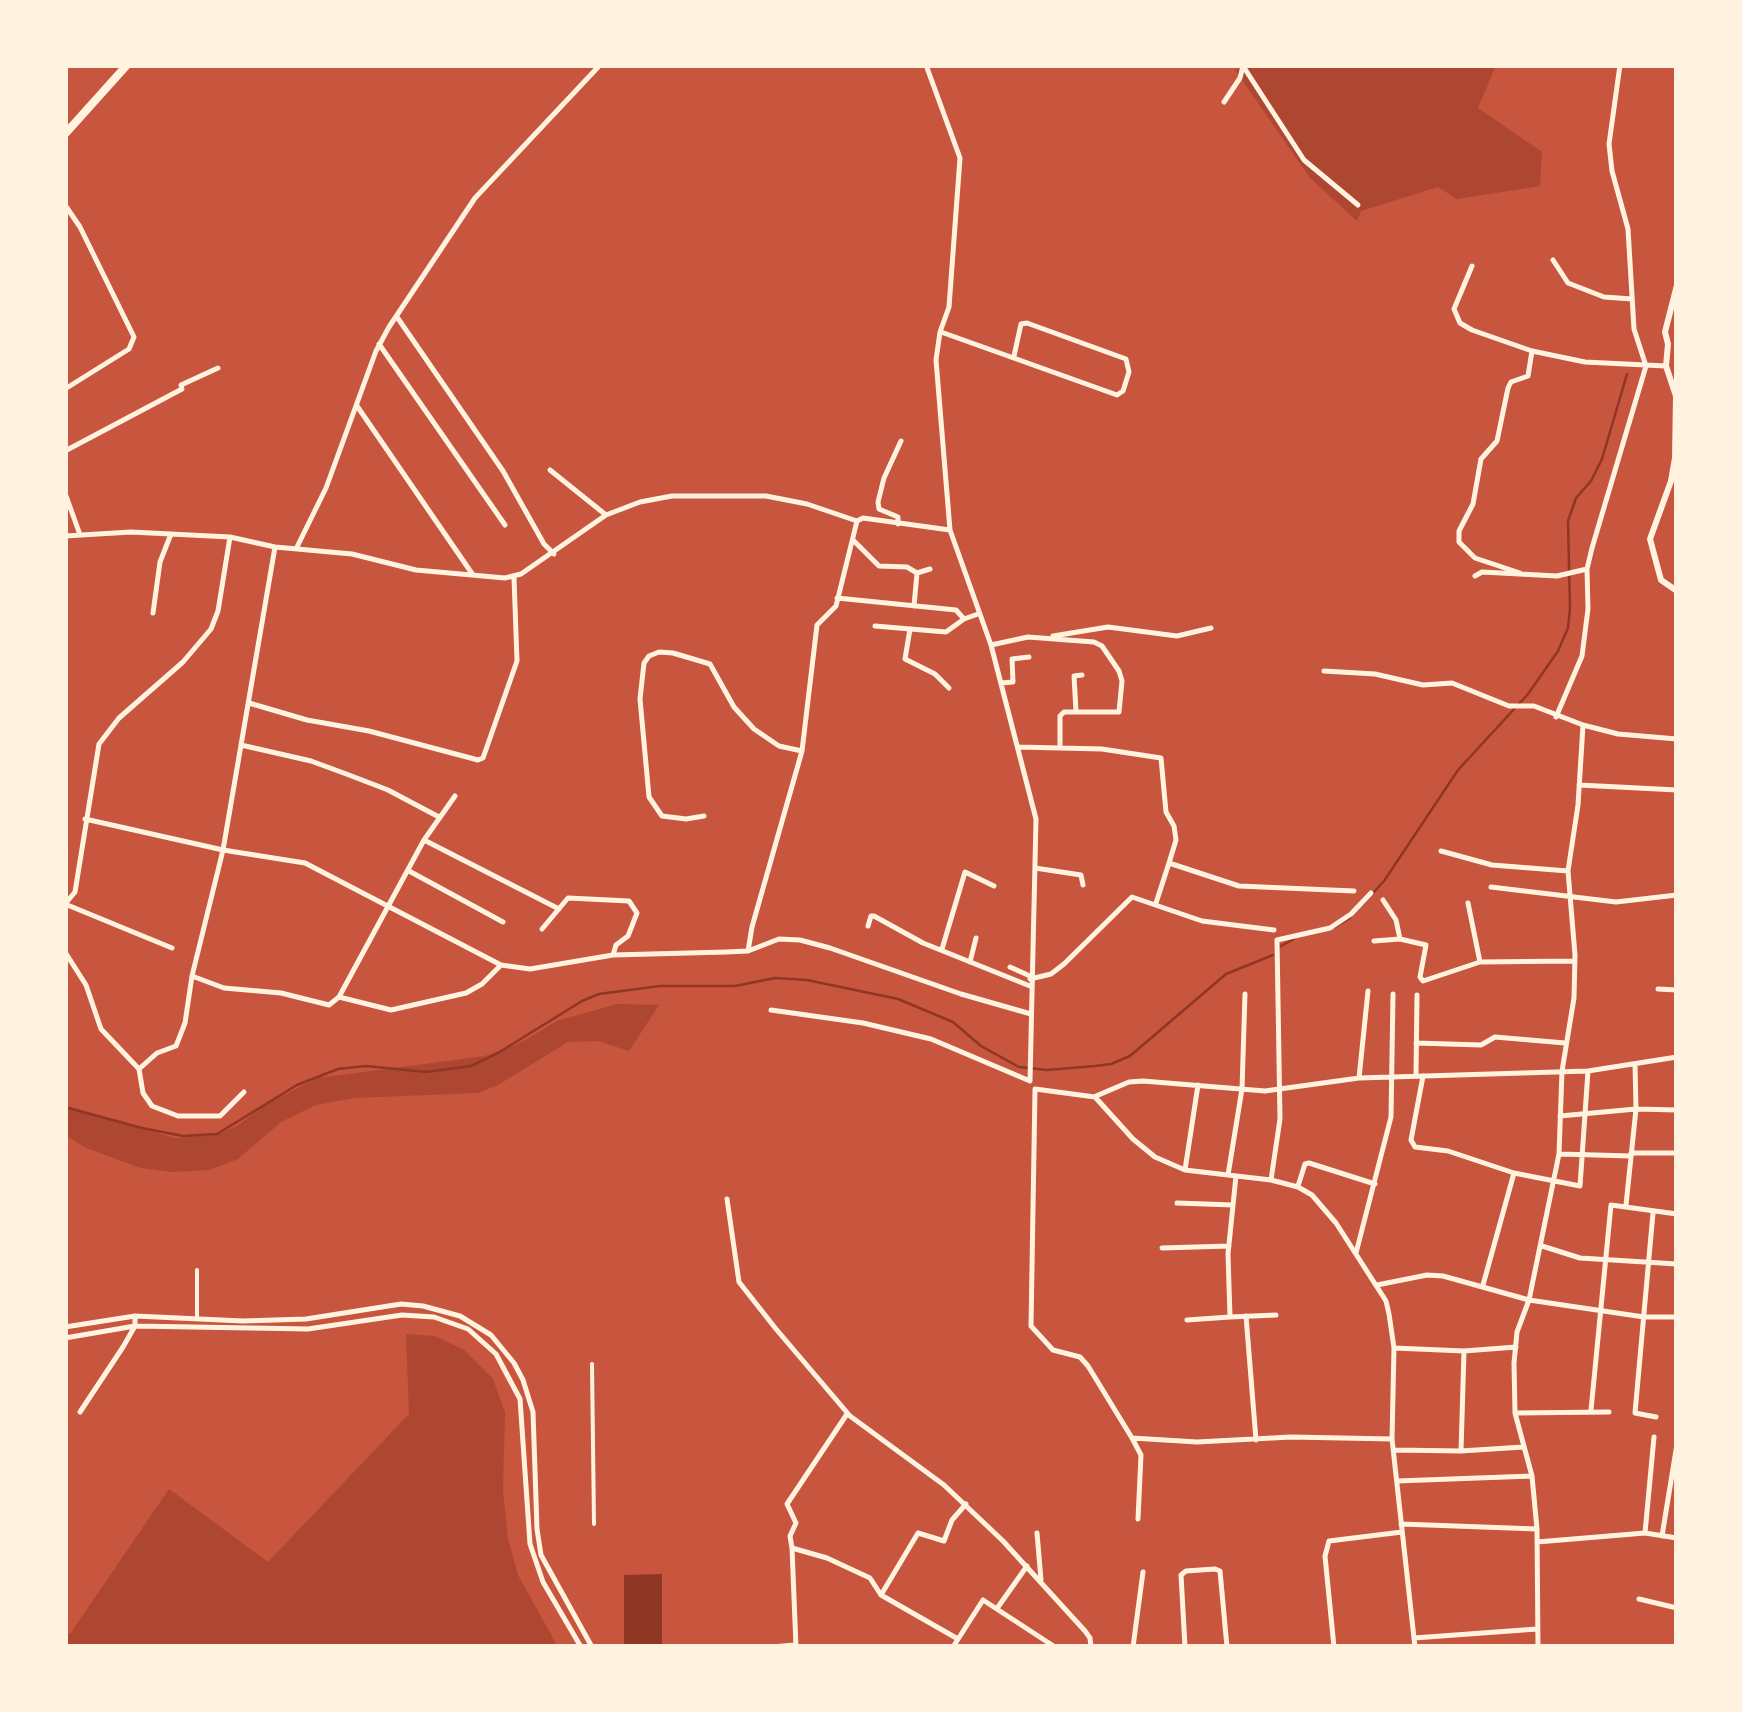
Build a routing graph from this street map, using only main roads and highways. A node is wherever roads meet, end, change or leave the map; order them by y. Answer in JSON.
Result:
{"nodes":[{"id":1,"x":127,"y":65,"type":"edge"},
{"id":2,"x":65,"y":134,"type":"edge"}],
"edges":[{"from":1,"to":2,"type":"highway"}]}
